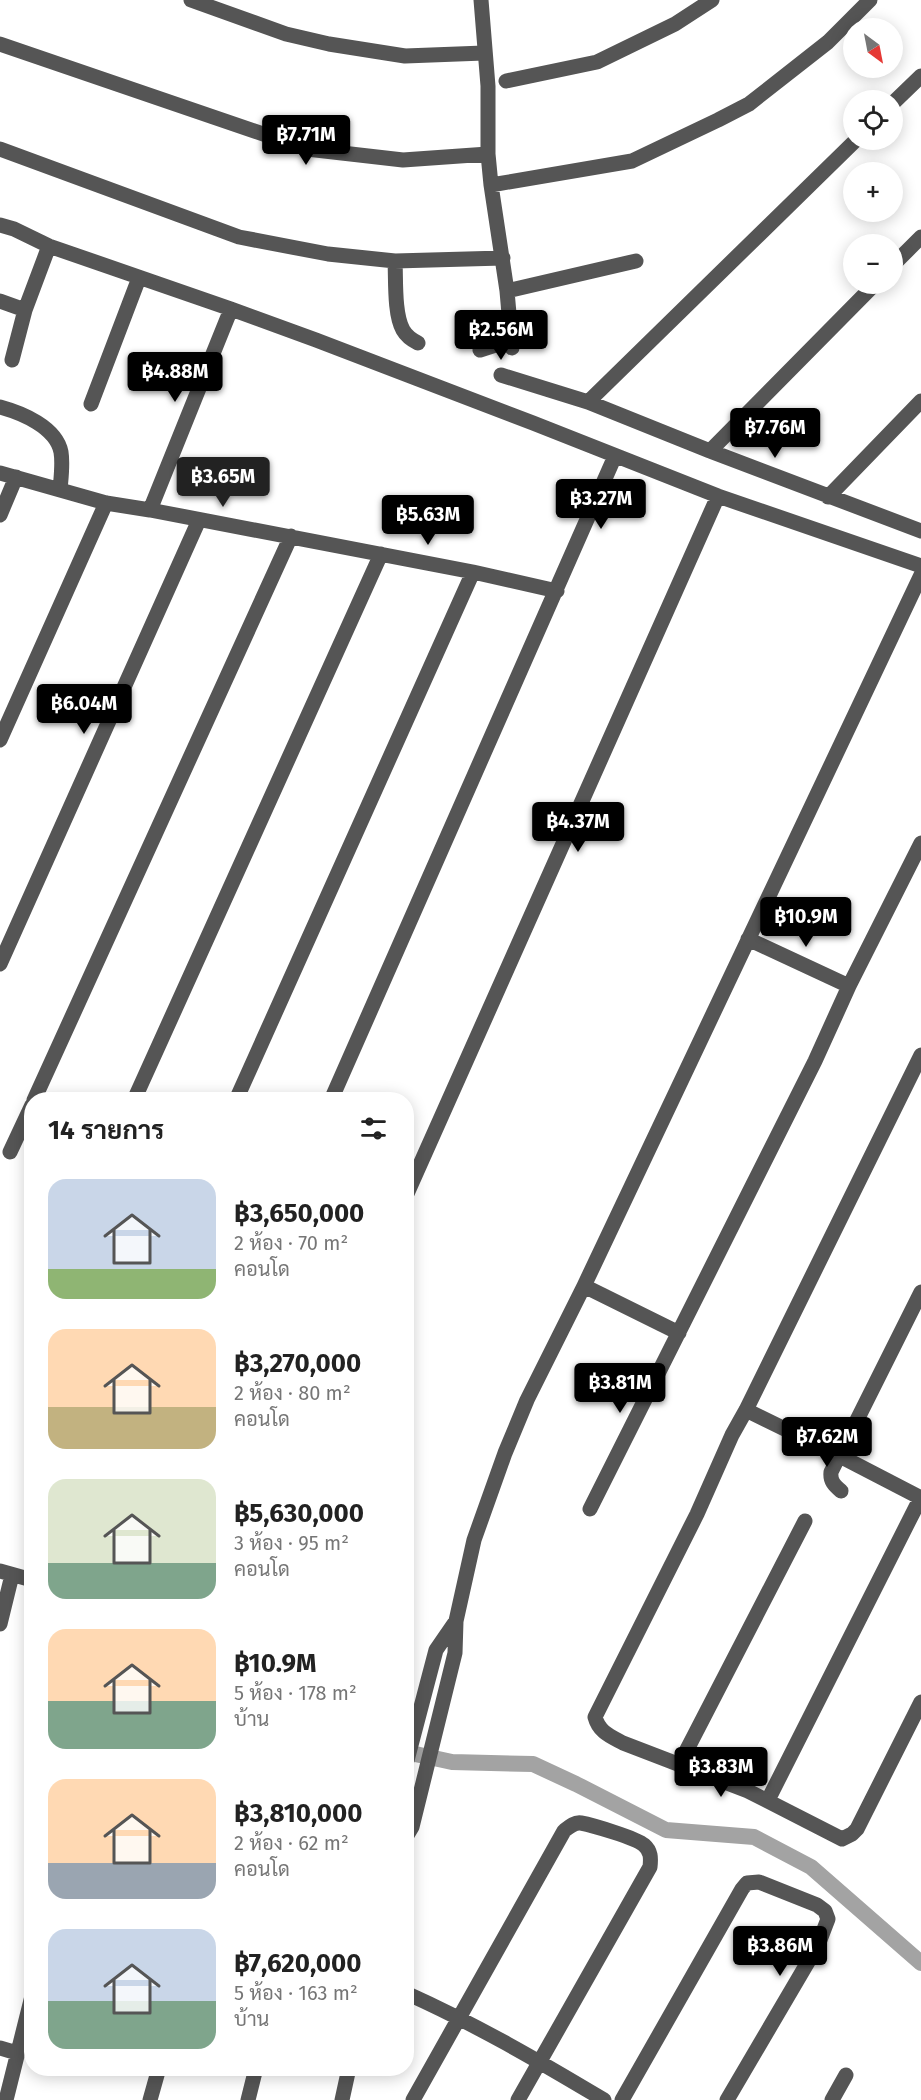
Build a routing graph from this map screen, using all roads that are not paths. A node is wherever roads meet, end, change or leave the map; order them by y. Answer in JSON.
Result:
{"nodes":[{"id":1,"x":191,"y":0,"type":"edge"},
{"id":2,"x":481,"y":0,"type":"edge"},
{"id":3,"x":712,"y":0,"type":"edge"},
{"id":4,"x":870,"y":0,"type":"edge"},
{"id":5,"x":0,"y":44,"type":"edge"},
{"id":6,"x":484,"y":53,"type":"junction"},
{"id":7,"x":921,"y":76,"type":"edge"},
{"id":8,"x":506,"y":81,"type":"dead end"},
{"id":9,"x":903,"y":93,"type":"edge"},
{"id":10,"x":0,"y":149,"type":"edge"},
{"id":11,"x":846,"y":150,"type":"edge"},
{"id":12,"x":488,"y":154,"type":"junction"},
{"id":13,"x":491,"y":185,"type":"junction"},
{"id":14,"x":0,"y":225,"type":"edge"},
{"id":15,"x":921,"y":237,"type":"edge"},
{"id":16,"x":49,"y":246,"type":"junction"},
{"id":17,"x":903,"y":255,"type":"edge"},
{"id":18,"x":503,"y":258,"type":"junction"},
{"id":19,"x":395,"y":261,"type":"junction"},
{"id":20,"x":636,"y":261,"type":"dead end"},
{"id":21,"x":139,"y":278,"type":"junction"},
{"id":22,"x":507,"y":291,"type":"junction"},
{"id":23,"x":865,"y":294,"type":"edge"},
{"id":24,"x":0,"y":301,"type":"edge"},
{"id":25,"x":231,"y":309,"type":"junction"},
{"id":26,"x":25,"y":310,"type":"junction"},
{"id":27,"x":418,"y":343,"type":"dead end"},
{"id":28,"x":480,"y":350,"type":"dead end"},
{"id":29,"x":12,"y":360,"type":"dead end"},
{"id":30,"x":501,"y":375,"type":"dead end"},
{"id":31,"x":921,"y":401,"type":"edge"},
{"id":32,"x":588,"y":402,"type":"junction"},
{"id":33,"x":91,"y":404,"type":"dead end"},
{"id":34,"x":0,"y":407,"type":"edge"},
{"id":35,"x":710,"y":451,"type":"junction"},
{"id":36,"x":615,"y":456,"type":"junction"},
{"id":37,"x":0,"y":473,"type":"edge"},
{"id":38,"x":16,"y":477,"type":"junction"},
{"id":39,"x":60,"y":490,"type":"junction"},
{"id":40,"x":718,"y":496,"type":"junction"},
{"id":41,"x":828,"y":497,"type":"junction"},
{"id":42,"x":106,"y":503,"type":"junction"},
{"id":43,"x":150,"y":510,"type":"junction"},
{"id":44,"x":0,"y":514,"type":"edge"},
{"id":45,"x":199,"y":520,"type":"junction"},
{"id":46,"x":921,"y":531,"type":"edge"},
{"id":47,"x":291,"y":536,"type":"junction"},
{"id":48,"x":381,"y":554,"type":"junction"},
{"id":49,"x":921,"y":566,"type":"edge"},
{"id":50,"x":473,"y":572,"type":"junction"},
{"id":51,"x":921,"y":575,"type":"edge"},
{"id":52,"x":557,"y":591,"type":"junction"},
{"id":53,"x":0,"y":740,"type":"edge"},
{"id":54,"x":921,"y":843,"type":"edge"},
{"id":55,"x":748,"y":939,"type":"junction"},
{"id":56,"x":0,"y":964,"type":"edge"},
{"id":57,"x":849,"y":986,"type":"junction"},
{"id":58,"x":921,"y":1055,"type":"edge"},
{"id":59,"x":917,"y":1073,"type":"edge"},
{"id":60,"x":38,"y":1092,"type":"edge"},
{"id":61,"x":138,"y":1092,"type":"edge"},
{"id":62,"x":241,"y":1092,"type":"edge"},
{"id":63,"x":336,"y":1092,"type":"edge"},
{"id":64,"x":24,"y":1122,"type":"edge"},
{"id":65,"x":10,"y":1152,"type":"dead end"},
{"id":66,"x":414,"y":1178,"type":"edge"},
{"id":67,"x":584,"y":1286,"type":"junction"},
{"id":68,"x":921,"y":1292,"type":"edge"},
{"id":69,"x":679,"y":1333,"type":"junction"},
{"id":70,"x":746,"y":1410,"type":"junction"},
{"id":71,"x":838,"y":1455,"type":"junction"},
{"id":72,"x":841,"y":1491,"type":"dead end"},
{"id":73,"x":921,"y":1498,"type":"edge"},
{"id":74,"x":590,"y":1509,"type":"dead end"},
{"id":75,"x":806,"y":1521,"type":"dead end"},
{"id":76,"x":6,"y":1573,"type":"edge"},
{"id":77,"x":24,"y":1578,"type":"edge"},
{"id":78,"x":456,"y":1621,"type":"junction"},
{"id":79,"x":0,"y":1624,"type":"edge"},
{"id":80,"x":921,"y":1702,"type":"edge"},
{"id":81,"x":414,"y":1734,"type":"edge"},
{"id":82,"x":679,"y":1765,"type":"junction"},
{"id":83,"x":768,"y":1800,"type":"junction"},
{"id":84,"x":414,"y":1813,"type":"edge"},
{"id":85,"x":414,"y":1997,"type":"edge"},
{"id":86,"x":460,"y":2018,"type":"junction"},
{"id":87,"x":24,"y":2026,"type":"edge"},
{"id":88,"x":0,"y":2048,"type":"edge"},
{"id":89,"x":17,"y":2052,"type":"junction"},
{"id":90,"x":540,"y":2061,"type":"junction"},
{"id":91,"x":846,"y":2075,"type":"dead end"},
{"id":92,"x":157,"y":2076,"type":"edge"},
{"id":93,"x":254,"y":2076,"type":"edge"},
{"id":94,"x":347,"y":2076,"type":"edge"},
{"id":95,"x":6,"y":2100,"type":"edge"},
{"id":96,"x":150,"y":2100,"type":"edge"},
{"id":97,"x":248,"y":2100,"type":"edge"},
{"id":98,"x":342,"y":2100,"type":"edge"},
{"id":99,"x":413,"y":2100,"type":"edge"},
{"id":100,"x":518,"y":2100,"type":"edge"},
{"id":101,"x":604,"y":2100,"type":"edge"},
{"id":102,"x":622,"y":2100,"type":"edge"},
{"id":103,"x":727,"y":2100,"type":"edge"},
{"id":104,"x":832,"y":2100,"type":"edge"}],
"edges":[{"from":1,"to":6,"type":"street"},
{"from":2,"to":6,"type":"street"},
{"from":3,"to":8,"type":"street"},
{"from":4,"to":13,"type":"street"},
{"from":5,"to":12,"type":"street"},
{"from":6,"to":12,"type":"street"},
{"from":7,"to":9,"type":"street"},
{"from":10,"to":19,"type":"street"},
{"from":11,"to":32,"type":"street"},
{"from":12,"to":13,"type":"street"},
{"from":13,"to":18,"type":"street"},
{"from":14,"to":16,"type":"street"},
{"from":15,"to":17,"type":"street"},
{"from":16,"to":21,"type":"street"},
{"from":16,"to":26,"type":"street"},
{"from":18,"to":19,"type":"street"},
{"from":18,"to":22,"type":"street"},
{"from":19,"to":27,"type":"street"},
{"from":20,"to":22,"type":"street"},
{"from":21,"to":25,"type":"street"},
{"from":21,"to":33,"type":"street"},
{"from":22,"to":28,"type":"street"},
{"from":23,"to":35,"type":"street"},
{"from":24,"to":26,"type":"street"},
{"from":25,"to":36,"type":"street"},
{"from":25,"to":43,"type":"street"},
{"from":26,"to":29,"type":"street"},
{"from":30,"to":32,"type":"street"},
{"from":31,"to":41,"type":"street"},
{"from":32,"to":35,"type":"street"},
{"from":34,"to":39,"type":"street"},
{"from":35,"to":41,"type":"street"},
{"from":36,"to":40,"type":"street"},
{"from":36,"to":52,"type":"street"},
{"from":37,"to":38,"type":"street"},
{"from":38,"to":39,"type":"street"},
{"from":38,"to":44,"type":"street"},
{"from":39,"to":42,"type":"street"},
{"from":40,"to":49,"type":"street"},
{"from":40,"to":66,"type":"street"},
{"from":41,"to":46,"type":"street"},
{"from":42,"to":43,"type":"street"},
{"from":42,"to":53,"type":"street"},
{"from":43,"to":45,"type":"street"},
{"from":45,"to":47,"type":"street"},
{"from":45,"to":56,"type":"street"},
{"from":47,"to":48,"type":"street"},
{"from":47,"to":60,"type":"street"},
{"from":48,"to":50,"type":"street"},
{"from":48,"to":61,"type":"street"},
{"from":50,"to":52,"type":"street"},
{"from":50,"to":62,"type":"street"},
{"from":51,"to":55,"type":"street"},
{"from":52,"to":63,"type":"street"},
{"from":54,"to":57,"type":"street"},
{"from":55,"to":57,"type":"street"},
{"from":55,"to":67,"type":"street"},
{"from":57,"to":69,"type":"street"},
{"from":58,"to":59,"type":"street"},
{"from":59,"to":70,"type":"street"},
{"from":64,"to":65,"type":"street"},
{"from":67,"to":69,"type":"street"},
{"from":67,"to":78,"type":"street"},
{"from":68,"to":71,"type":"street"},
{"from":69,"to":74,"type":"street"},
{"from":70,"to":71,"type":"street"},
{"from":70,"to":82,"type":"street"},
{"from":71,"to":72,"type":"street"},
{"from":71,"to":73,"type":"street"},
{"from":73,"to":83,"type":"street"},
{"from":75,"to":82,"type":"street"},
{"from":76,"to":77,"type":"street"},
{"from":76,"to":79,"type":"street"},
{"from":78,"to":81,"type":"street"},
{"from":78,"to":84,"type":"street"},
{"from":80,"to":83,"type":"street"},
{"from":82,"to":83,"type":"street"},
{"from":85,"to":86,"type":"street"},
{"from":86,"to":90,"type":"street"},
{"from":86,"to":90,"type":"street"},
{"from":86,"to":99,"type":"street"},
{"from":87,"to":89,"type":"street"},
{"from":88,"to":89,"type":"street"},
{"from":89,"to":95,"type":"street"},
{"from":90,"to":100,"type":"street"},
{"from":90,"to":101,"type":"street"},
{"from":91,"to":104,"type":"street"},
{"from":92,"to":96,"type":"street"},
{"from":93,"to":97,"type":"street"},
{"from":94,"to":98,"type":"street"},
{"from":102,"to":103,"type":"street"}]}
